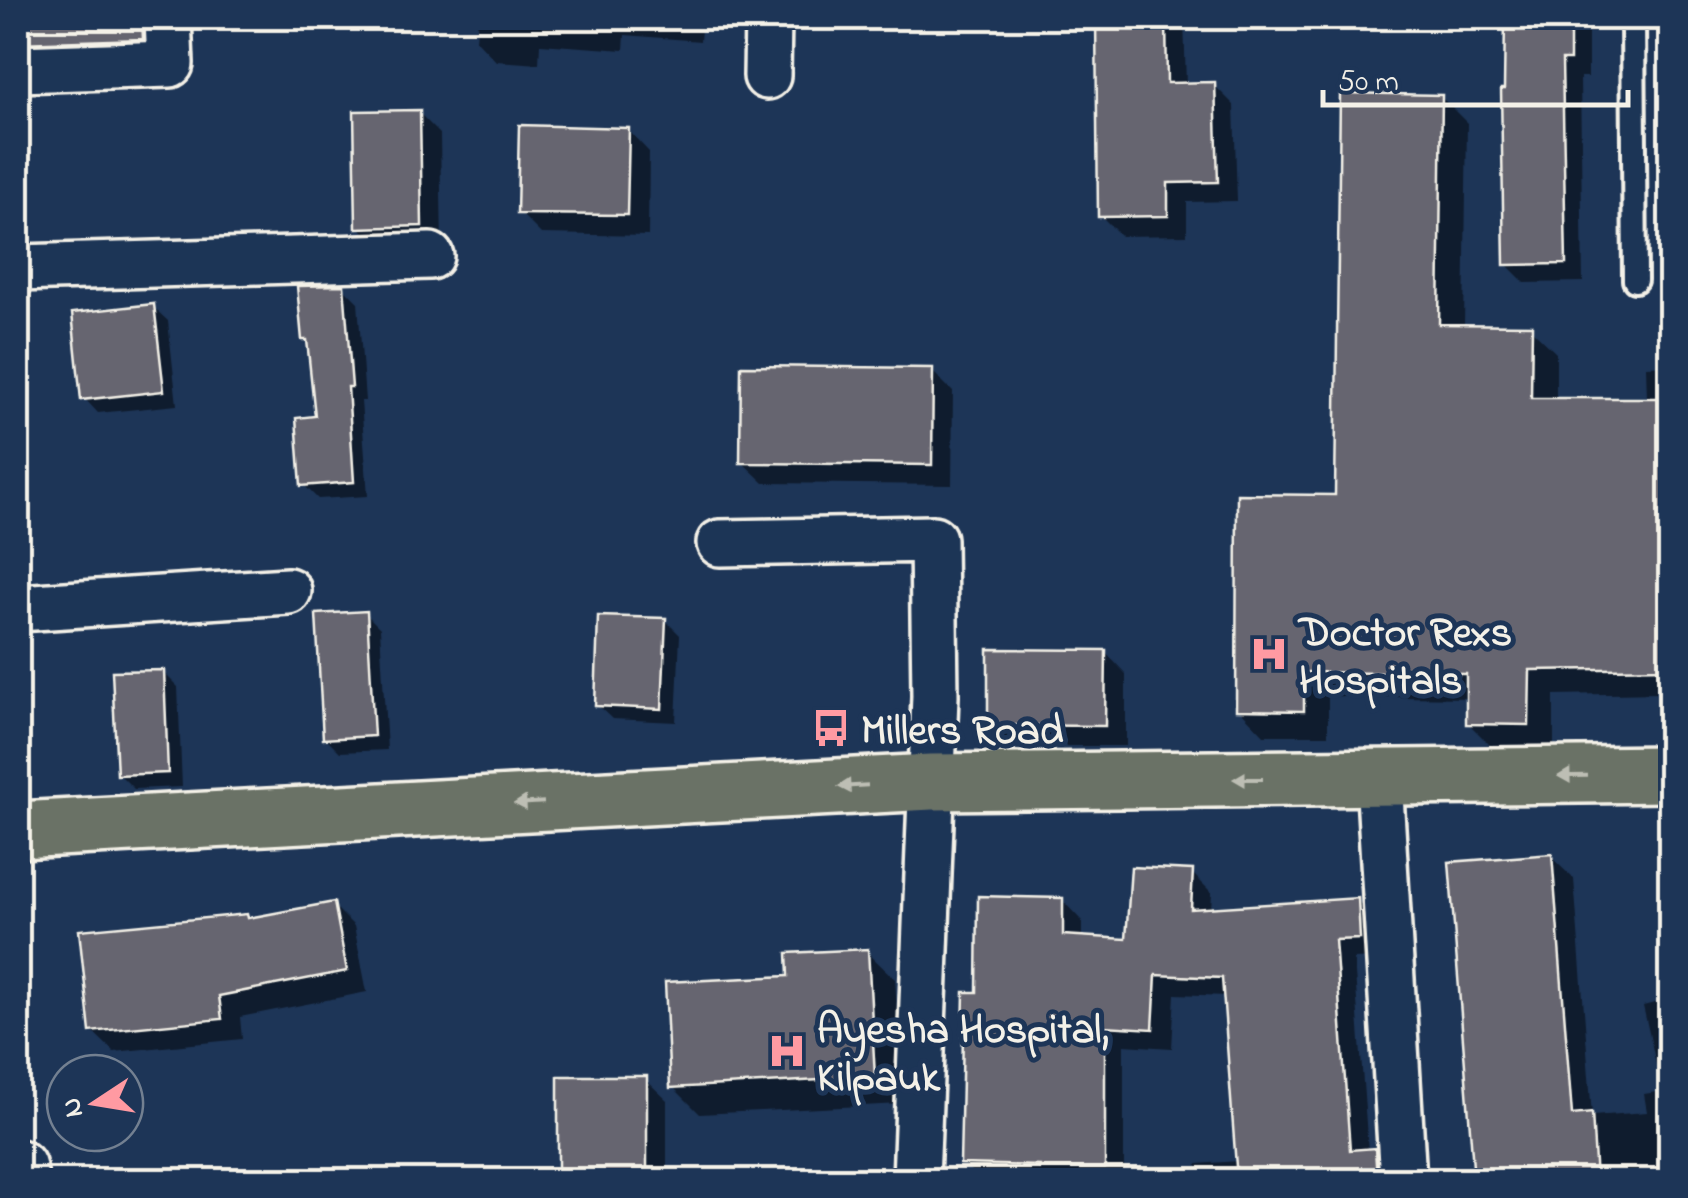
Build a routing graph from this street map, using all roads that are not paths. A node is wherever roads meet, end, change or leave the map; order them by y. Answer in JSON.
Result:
{"nodes":[{"id":1,"x":168,"y":18,"type":"edge"},
{"id":2,"x":768,"y":18,"type":"edge"},
{"id":3,"x":1633,"y":18,"type":"edge"},
{"id":4,"x":18,"y":69,"type":"edge"},
{"id":5,"x":767,"y":76,"type":"dead end"},
{"id":6,"x":430,"y":256,"type":"dead end"},
{"id":7,"x":18,"y":268,"type":"edge"},
{"id":8,"x":1635,"y":280,"type":"dead end"},
{"id":9,"x":720,"y":543,"type":"dead end"},
{"id":10,"x":288,"y":591,"type":"dead end"},
{"id":11,"x":18,"y":608,"type":"edge"},
{"id":12,"x":1670,"y":774,"type":"edge"},
{"id":13,"x":1379,"y":778,"type":"junction"},
{"id":14,"x":932,"y":782,"type":"junction"},
{"id":15,"x":18,"y":830,"type":"edge"},
{"id":16,"x":18,"y":1168,"type":"edge"},
{"id":17,"x":20,"y":1180,"type":"edge"},
{"id":18,"x":916,"y":1180,"type":"edge"},
{"id":19,"x":1403,"y":1180,"type":"edge"}],
"edges":[{"from":1,"to":4,"type":"street"},
{"from":2,"to":5,"type":"street"},
{"from":3,"to":8,"type":"lane"},
{"from":6,"to":7,"type":"street"},
{"from":9,"to":14,"type":"street"},
{"from":10,"to":11,"type":"street"},
{"from":12,"to":13,"type":"main road","one_way":true},
{"from":13,"to":14,"type":"main road","one_way":true},
{"from":13,"to":19,"type":"street"},
{"from":14,"to":15,"type":"main road","one_way":true},
{"from":14,"to":18,"type":"street"},
{"from":16,"to":17,"type":"main road"}]}
